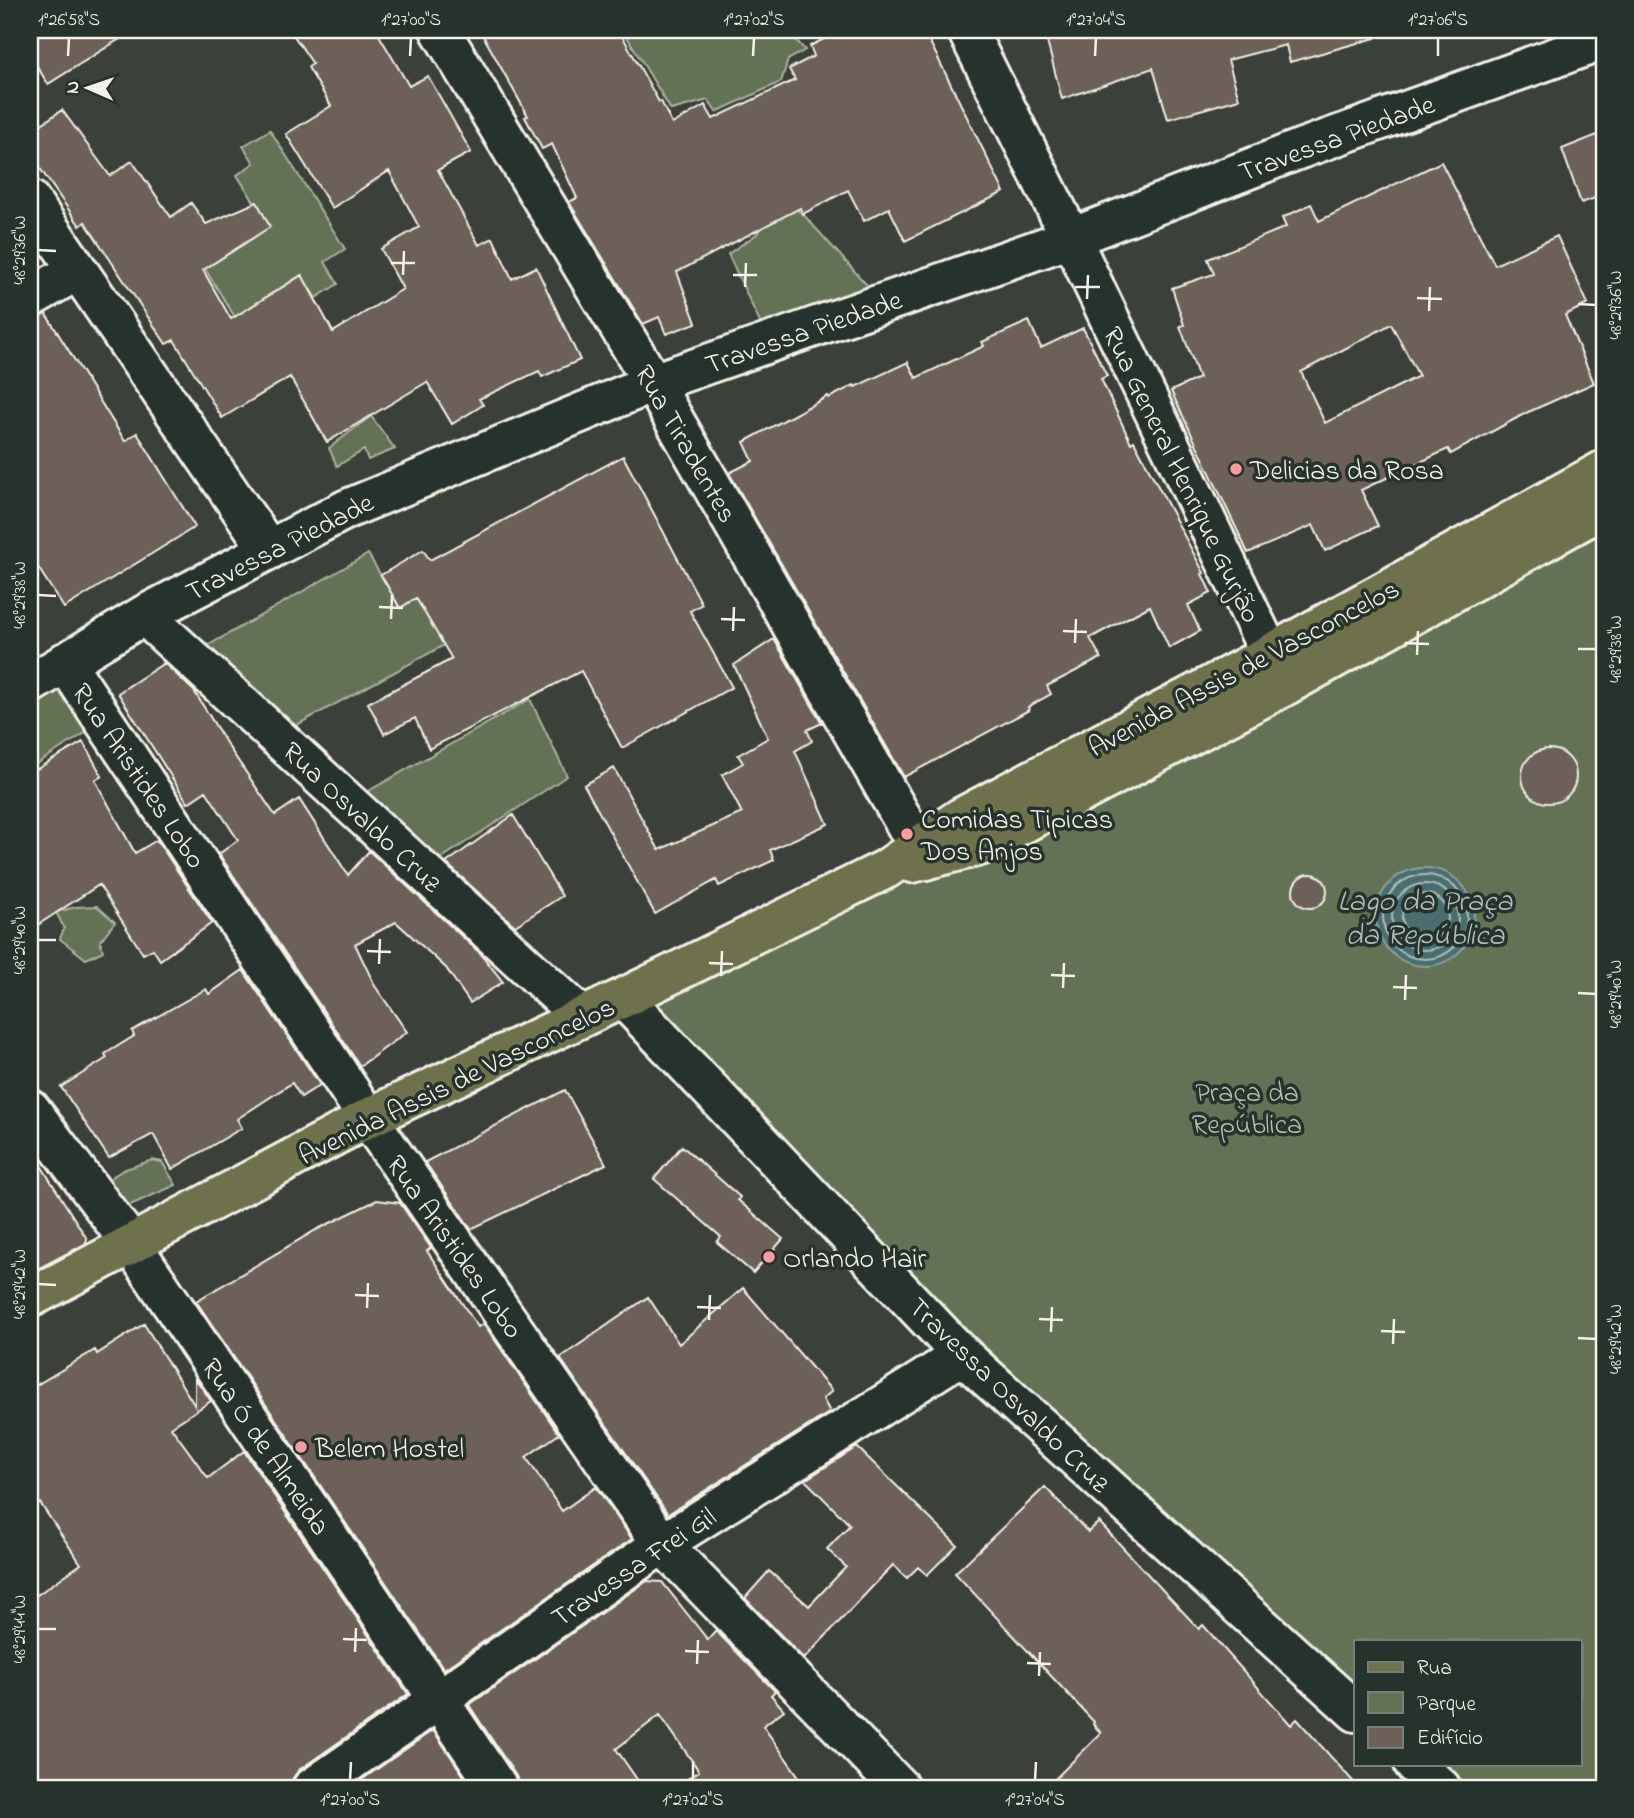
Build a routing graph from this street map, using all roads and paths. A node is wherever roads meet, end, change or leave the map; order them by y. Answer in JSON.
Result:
{"nodes":[{"id":1,"x":440,"y":30,"type":"edge"},
{"id":2,"x":967,"y":30,"type":"edge"},
{"id":3,"x":1604,"y":40,"type":"edge"},
{"id":4,"x":30,"y":200,"type":"edge"},
{"id":5,"x":1071,"y":238,"type":"junction"},
{"id":6,"x":78,"y":270,"type":"junction"},
{"id":7,"x":30,"y":298,"type":"edge"},
{"id":8,"x":653,"y":383,"type":"junction"},
{"id":9,"x":1604,"y":470,"type":"edge"},
{"id":10,"x":1604,"y":508,"type":"edge"},
{"id":11,"x":269,"y":550,"type":"junction"},
{"id":12,"x":144,"y":615,"type":"junction"},
{"id":13,"x":1270,"y":654,"type":"junction"},
{"id":14,"x":65,"y":662,"type":"junction"},
{"id":15,"x":30,"y":684,"type":"edge"},
{"id":16,"x":922,"y":854,"type":"junction"},
{"id":17,"x":623,"y":998,"type":"junction"},
{"id":18,"x":582,"y":1017,"type":"junction"},
{"id":19,"x":30,"y":1109,"type":"edge"},
{"id":20,"x":368,"y":1118,"type":"junction"},
{"id":21,"x":132,"y":1245,"type":"junction"},
{"id":22,"x":30,"y":1298,"type":"edge"},
{"id":23,"x":962,"y":1355,"type":"junction"},
{"id":24,"x":662,"y":1544,"type":"junction"},
{"id":25,"x":439,"y":1701,"type":"junction"},
{"id":26,"x":1354,"y":1710,"type":"edge"},
{"id":27,"x":1416,"y":1766,"type":"edge"},
{"id":28,"x":312,"y":1788,"type":"edge"},
{"id":29,"x":498,"y":1788,"type":"edge"},
{"id":30,"x":900,"y":1788,"type":"edge"},
{"id":31,"x":1441,"y":1788,"type":"edge"}],
"edges":[{"from":1,"to":8,"type":"street","name":"Rua Tiradentes"},
{"from":2,"to":5,"type":"street","name":"Rua General Henrique Gurjão"},
{"from":3,"to":5,"type":"street","name":"Travessa Piedade"},
{"from":4,"to":6,"type":"street"},
{"from":5,"to":8,"type":"street","name":"Travessa Piedade"},
{"from":5,"to":13,"type":"street","name":"Rua General Henrique Gurjão"},
{"from":6,"to":7,"type":"street"},
{"from":6,"to":11,"type":"street"},
{"from":8,"to":11,"type":"street","name":"Travessa Piedade"},
{"from":8,"to":16,"type":"street","name":"Rua Tiradentes"},
{"from":9,"to":13,"type":"main road","name":"Avenida Assis de Vasconcelos"},
{"from":10,"to":16,"type":"main road","name":"Avenida Assis de Vasconcelos"},
{"from":11,"to":12,"type":"street","name":"Travessa Piedade"},
{"from":12,"to":14,"type":"street","name":"Travessa Piedade"},
{"from":12,"to":18,"type":"street","name":"Rua Osvaldo Cruz"},
{"from":13,"to":16,"type":"main road","name":"Avenida Assis de Vasconcelos"},
{"from":14,"to":15,"type":"street","name":"Travessa Piedade"},
{"from":14,"to":20,"type":"street","name":"Rua Aristides Lobo"},
{"from":16,"to":17,"type":"main road","name":"Avenida Assis de Vasconcelos"},
{"from":17,"to":18,"type":"main road","name":"Avenida Assis de Vasconcelos"},
{"from":17,"to":23,"type":"street","name":"Travessa Osvaldo Cruz"},
{"from":18,"to":20,"type":"main road","name":"Avenida Assis de Vasconcelos"},
{"from":19,"to":21,"type":"street","name":"Rua Ó de Almeida"},
{"from":20,"to":21,"type":"main road","name":"Avenida Assis de Vasconcelos"},
{"from":20,"to":24,"type":"street","name":"Rua Aristides Lobo"},
{"from":21,"to":22,"type":"main road","name":"Avenida Assis de Vasconcelos"},
{"from":21,"to":25,"type":"street","name":"Rua Ó de Almeida"},
{"from":23,"to":24,"type":"street","name":"Travessa Frei Gil"},
{"from":23,"to":26,"type":"street","name":"Travessa Osvaldo Cruz"},
{"from":24,"to":25,"type":"street","name":"Travessa Frei Gil"},
{"from":24,"to":30,"type":"street","name":"Rua Aristides Lobo"},
{"from":25,"to":28,"type":"street","name":"Travessa Frei Gil"},
{"from":25,"to":29,"type":"street","name":"Rua Ó de Almeida"},
{"from":27,"to":31,"type":"street"}]}
